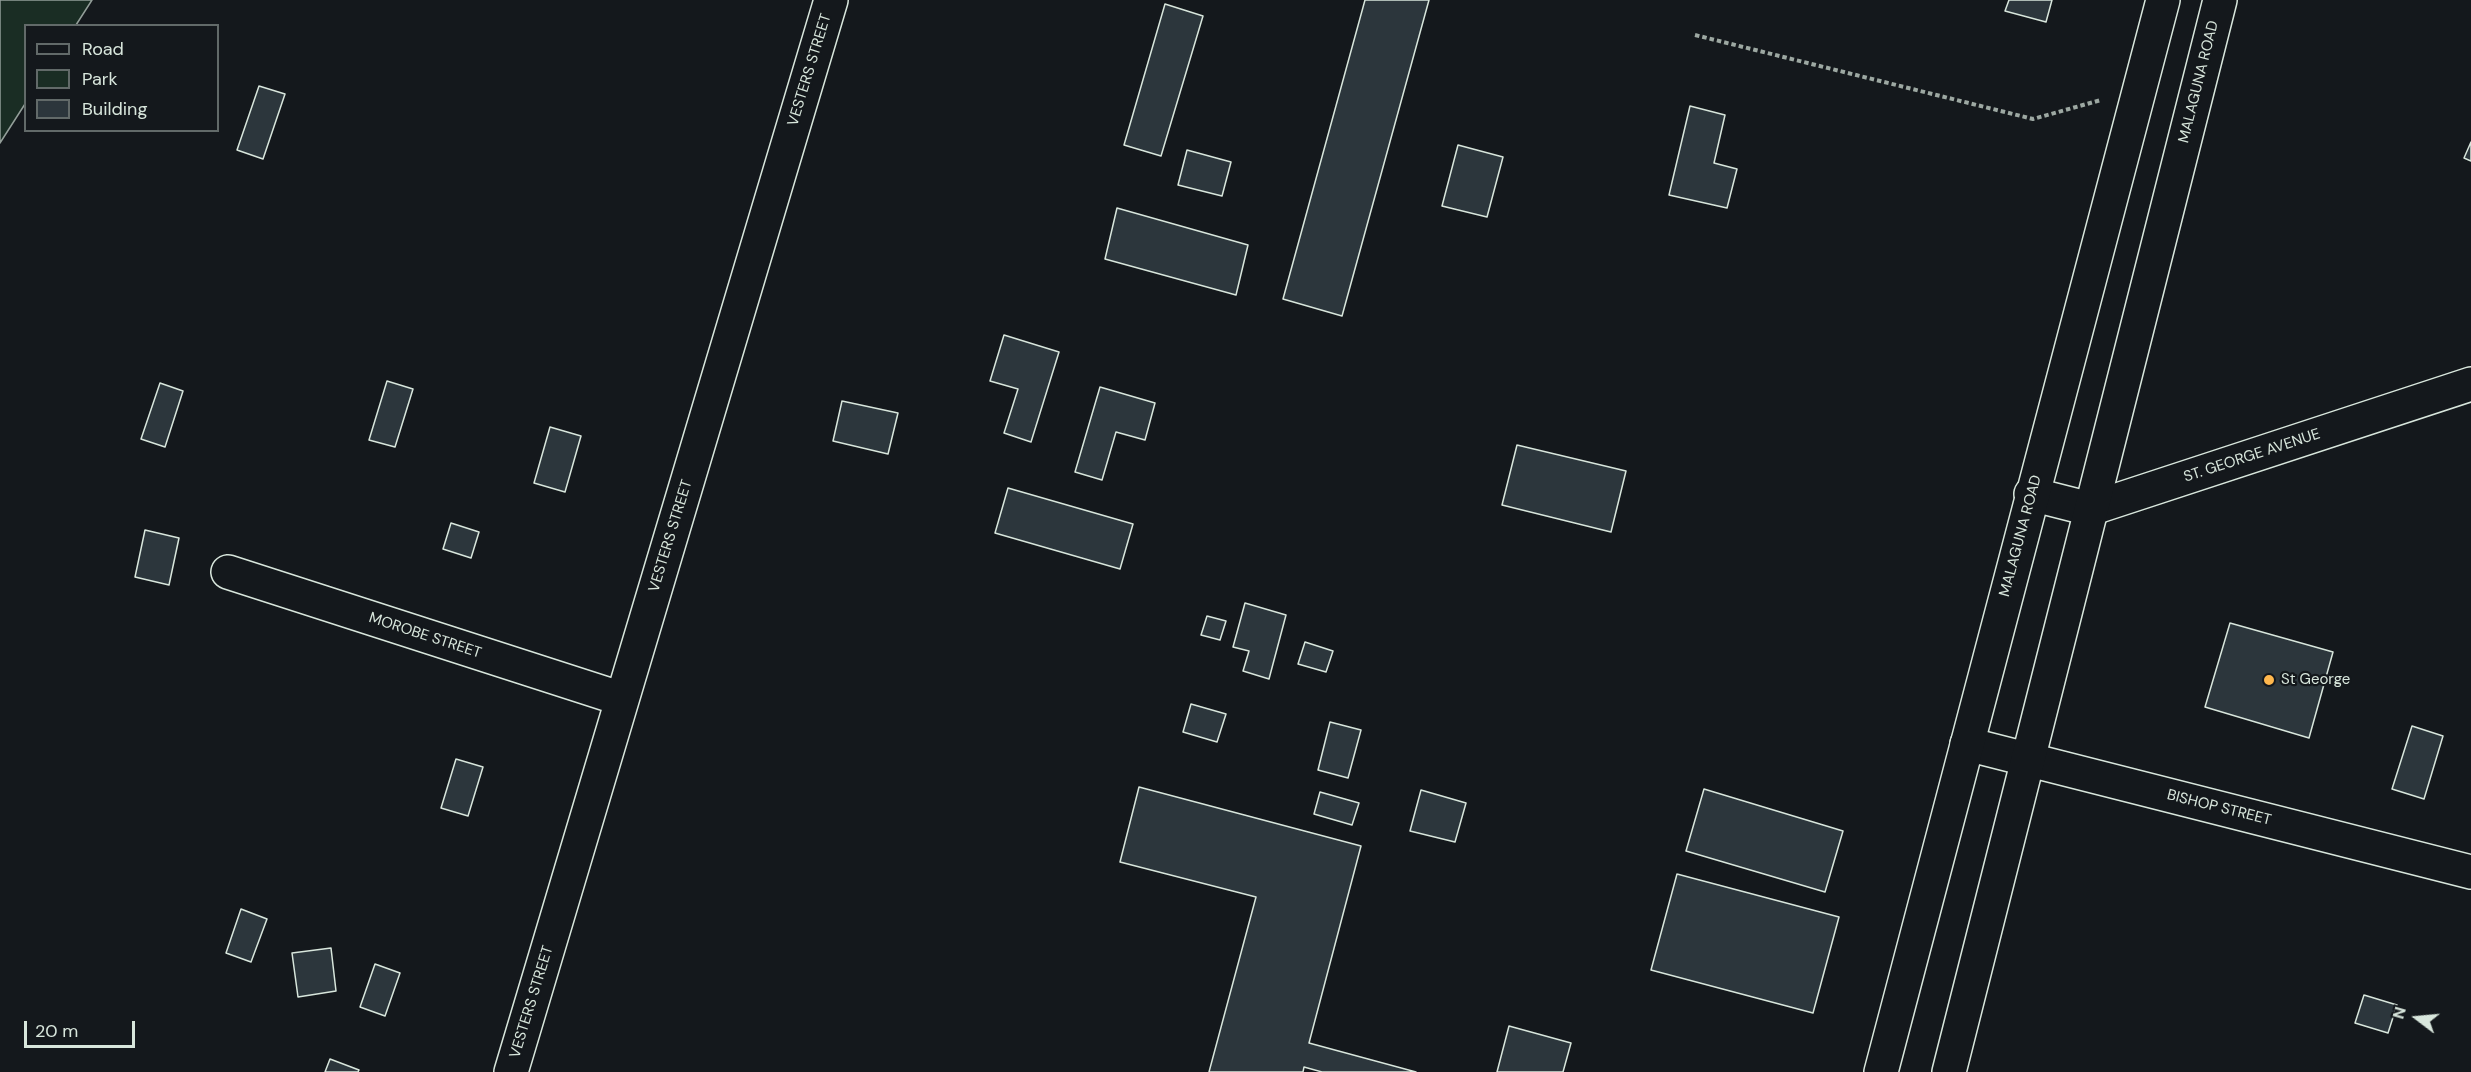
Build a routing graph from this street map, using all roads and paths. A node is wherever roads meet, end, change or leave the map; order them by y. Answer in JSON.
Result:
{"nodes":[{"id":1,"x":831,"y":0,"type":"edge"},
{"id":2,"x":2163,"y":0,"type":"edge"},
{"id":3,"x":2220,"y":0,"type":"edge"},
{"id":4,"x":1695,"y":35,"type":"dead end"},
{"id":5,"x":2139,"y":89,"type":"junction"},
{"id":6,"x":2471,"y":384,"type":"edge"},
{"id":7,"x":2031,"y":494,"type":"junction"},
{"id":8,"x":2090,"y":509,"type":"junction"},
{"id":9,"x":228,"y":572,"type":"dead end"},
{"id":10,"x":622,"y":699,"type":"junction"},
{"id":11,"x":1967,"y":744,"type":"junction"},
{"id":12,"x":2030,"y":760,"type":"junction"},
{"id":13,"x":2471,"y":872,"type":"edge"},
{"id":14,"x":511,"y":1072,"type":"edge"},
{"id":15,"x":1881,"y":1072,"type":"edge"},
{"id":16,"x":1949,"y":1072,"type":"edge"}],
"edges":[{"from":1,"to":10,"type":"street","name":"VESTERS STREET"},
{"from":2,"to":5,"type":"street","name":"MALAGUNA ROAD"},
{"from":3,"to":8,"type":"street","name":"MALAGUNA ROAD"},
{"from":4,"to":5,"type":"path"},
{"from":5,"to":7,"type":"street","name":"MALAGUNA ROAD"},
{"from":6,"to":8,"type":"street","name":"ST. GEORGE AVENUE"},
{"from":7,"to":8,"type":"street"},
{"from":7,"to":11,"type":"street","name":"MALAGUNA ROAD"},
{"from":8,"to":12,"type":"street","name":"MALAGUNA ROAD"},
{"from":9,"to":10,"type":"street","name":"MOROBE STREET"},
{"from":10,"to":14,"type":"street","name":"VESTERS STREET"},
{"from":11,"to":12,"type":"street","name":"BISHOP STREET"},
{"from":11,"to":15,"type":"street","name":"MALAGUNA ROAD"},
{"from":12,"to":13,"type":"street","name":"BISHOP STREET"},
{"from":12,"to":16,"type":"street","name":"MALAGUNA ROAD"}]}
